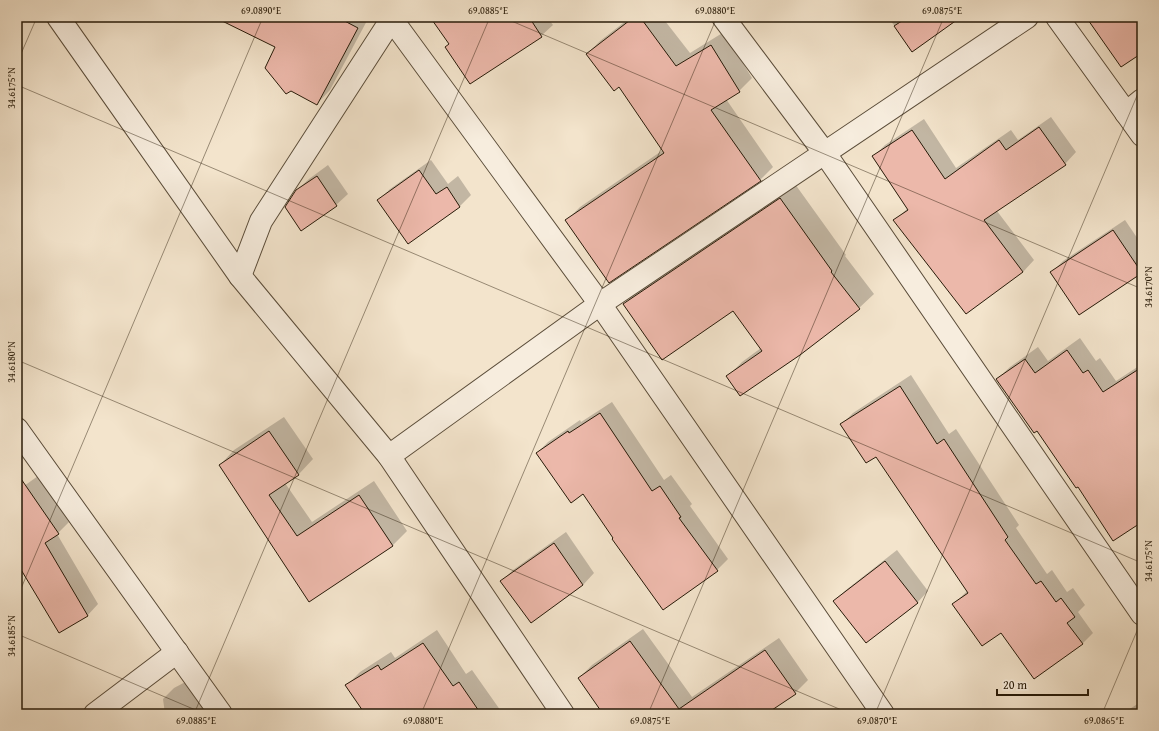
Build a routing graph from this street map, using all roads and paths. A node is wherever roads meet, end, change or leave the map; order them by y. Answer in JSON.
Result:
{"nodes":[{"id":1,"x":58,"y":17,"type":"edge"},
{"id":2,"x":723,"y":17,"type":"edge"},
{"id":3,"x":1027,"y":17,"type":"edge"},
{"id":4,"x":1057,"y":17,"type":"edge"},
{"id":5,"x":392,"y":18,"type":"edge"},
{"id":6,"x":1134,"y":107,"type":"edge"},
{"id":7,"x":1142,"y":135,"type":"edge"},
{"id":8,"x":824,"y":152,"type":"junction"},
{"id":9,"x":240,"y":276,"type":"junction"},
{"id":10,"x":600,"y":304,"type":"junction"},
{"id":11,"x":19,"y":434,"type":"edge"},
{"id":12,"x":389,"y":456,"type":"junction"},
{"id":13,"x":1142,"y":614,"type":"edge"},
{"id":14,"x":177,"y":652,"type":"junction"},
{"id":15,"x":95,"y":714,"type":"edge"},
{"id":16,"x":221,"y":714,"type":"edge"},
{"id":17,"x":563,"y":714,"type":"edge"},
{"id":18,"x":883,"y":714,"type":"edge"}],
"edges":[{"from":1,"to":9,"type":"street"},
{"from":2,"to":8,"type":"street"},
{"from":3,"to":8,"type":"street"},
{"from":4,"to":6,"type":"street"},
{"from":5,"to":9,"type":"street"},
{"from":5,"to":10,"type":"street"},
{"from":6,"to":7,"type":"street"},
{"from":8,"to":10,"type":"street"},
{"from":8,"to":13,"type":"street"},
{"from":9,"to":12,"type":"street"},
{"from":10,"to":12,"type":"street"},
{"from":10,"to":18,"type":"street"},
{"from":11,"to":14,"type":"street"},
{"from":12,"to":17,"type":"street"},
{"from":14,"to":15,"type":"street"},
{"from":14,"to":16,"type":"street"}]}
